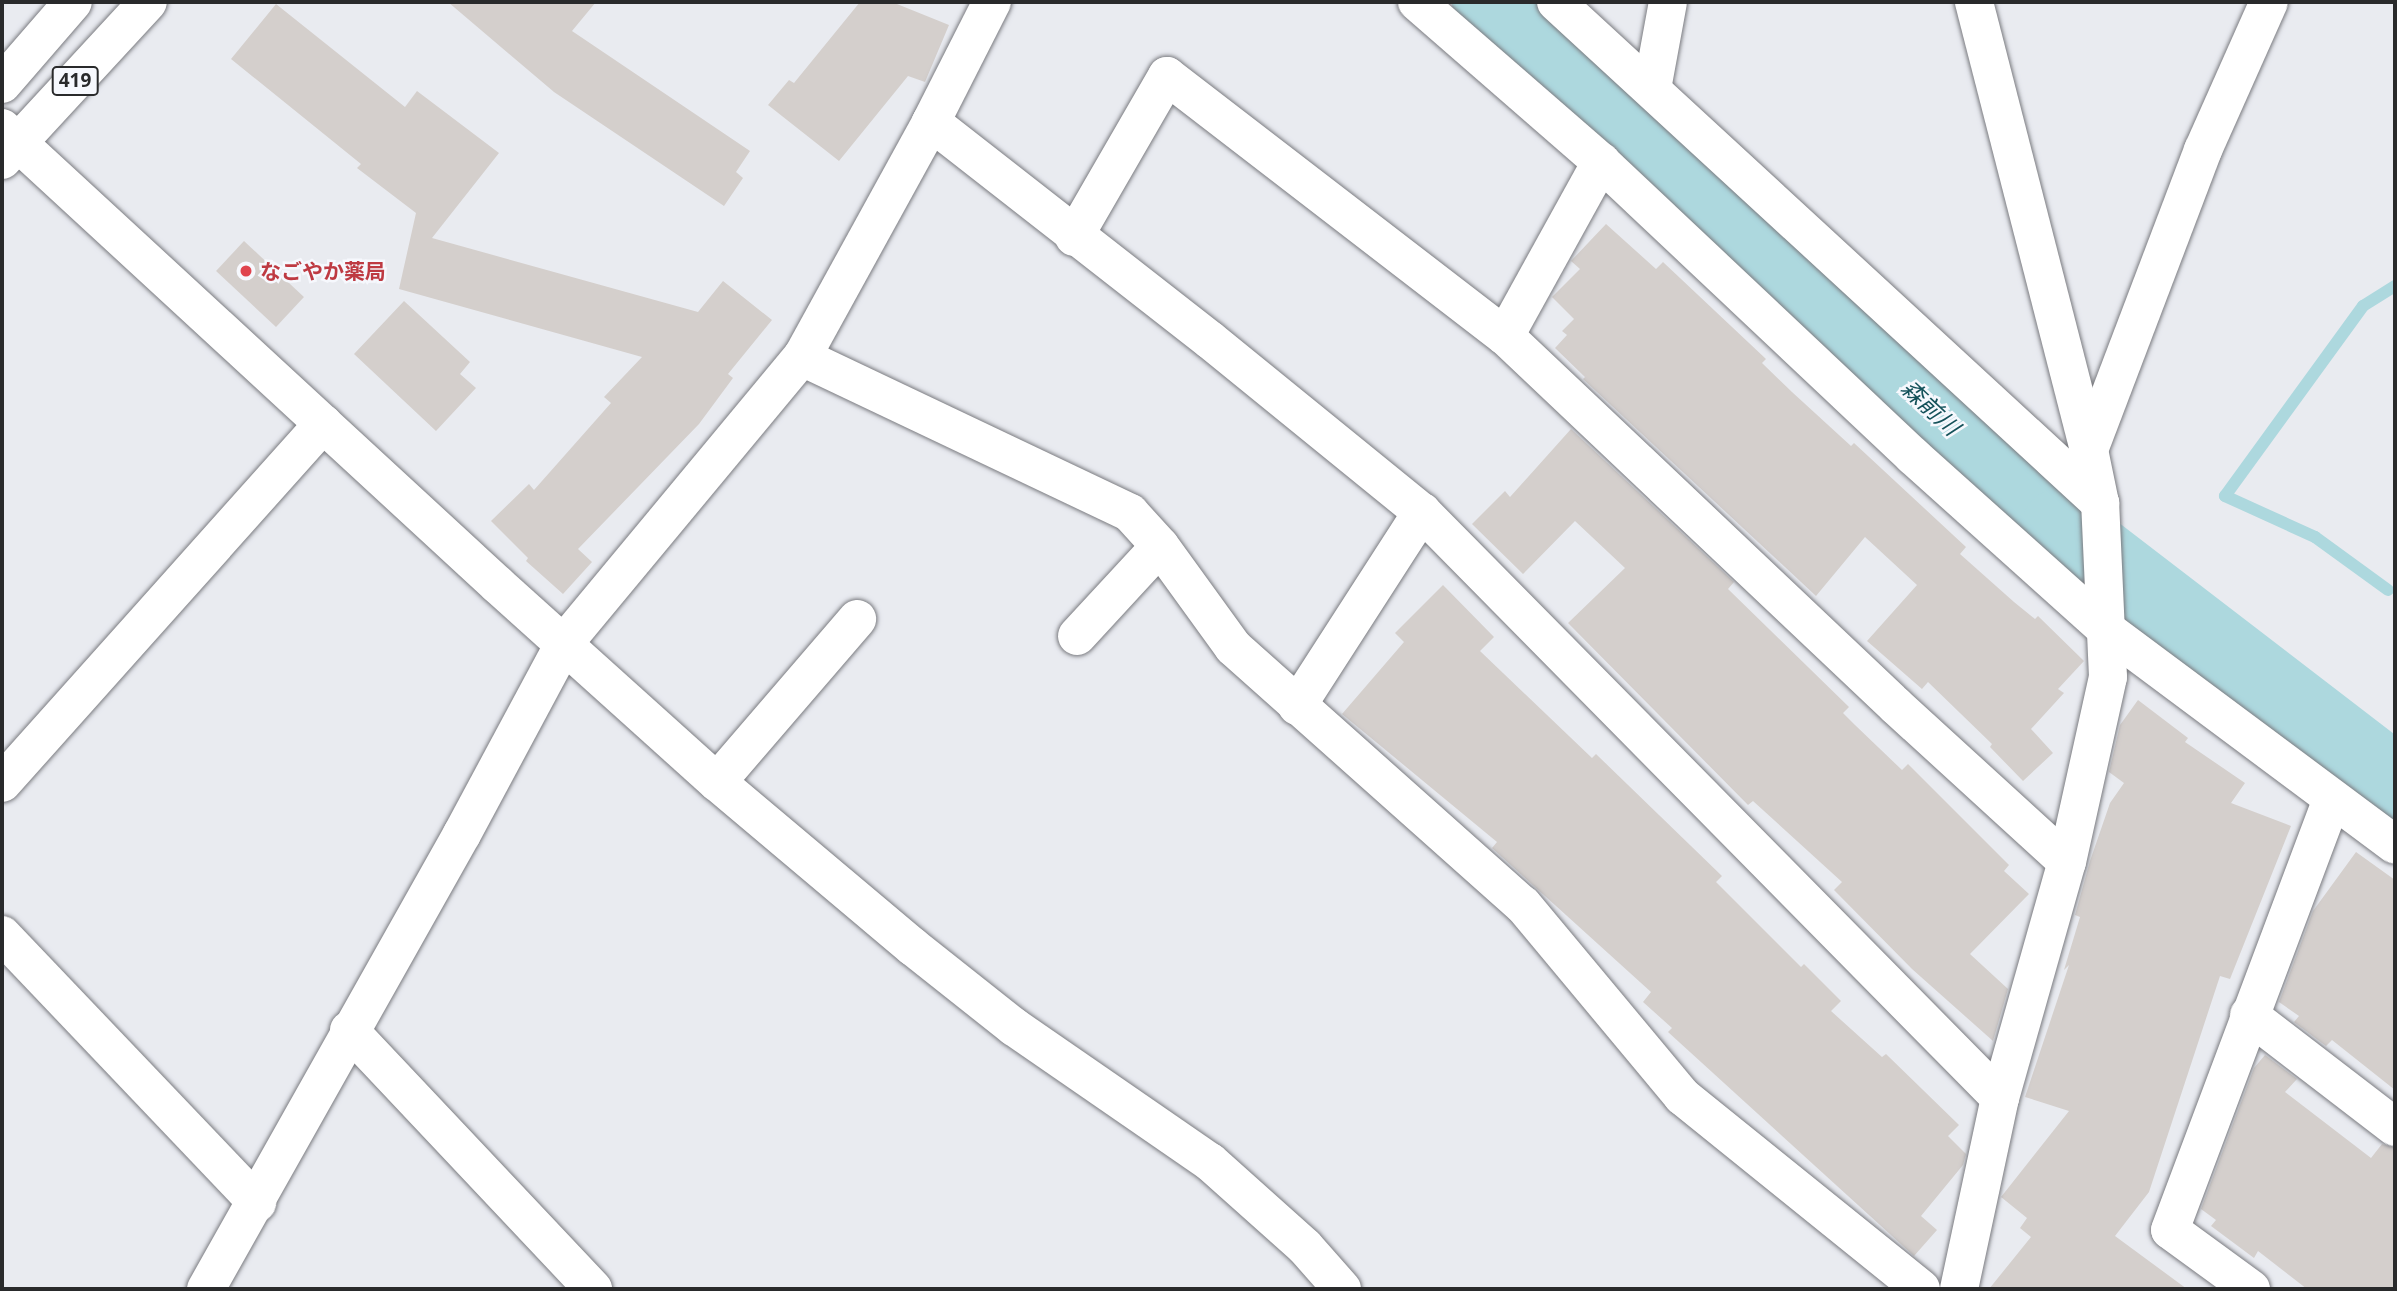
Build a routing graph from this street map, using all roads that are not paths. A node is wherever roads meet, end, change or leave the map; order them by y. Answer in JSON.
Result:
{"nodes":[{"id":1,"x":73,"y":2,"type":"edge"},
{"id":2,"x":148,"y":2,"type":"edge"},
{"id":3,"x":992,"y":2,"type":"edge"},
{"id":4,"x":1417,"y":2,"type":"edge"},
{"id":5,"x":1556,"y":2,"type":"edge"},
{"id":6,"x":1668,"y":2,"type":"edge"},
{"id":7,"x":1974,"y":2,"type":"edge"},
{"id":8,"x":2269,"y":2,"type":"edge"},
{"id":9,"x":2,"y":84,"type":"edge"},
{"id":10,"x":1652,"y":89,"type":"junction"},
{"id":11,"x":931,"y":122,"type":"junction"},
{"id":12,"x":7,"y":143,"type":"edge"},
{"id":13,"x":1601,"y":162,"type":"junction"},
{"id":14,"x":1074,"y":237,"type":"junction"},
{"id":15,"x":1505,"y":336,"type":"junction"},
{"id":16,"x":802,"y":357,"type":"junction"},
{"id":17,"x":323,"y":424,"type":"junction"},
{"id":18,"x":2089,"y":450,"type":"junction"},
{"id":19,"x":2100,"y":503,"type":"junction"},
{"id":20,"x":1422,"y":512,"type":"junction"},
{"id":21,"x":1160,"y":546,"type":"junction"},
{"id":22,"x":857,"y":620,"type":"dead end"},
{"id":23,"x":2107,"y":631,"type":"junction"},
{"id":24,"x":1077,"y":636,"type":"dead end"},
{"id":25,"x":565,"y":642,"type":"junction"},
{"id":26,"x":1297,"y":706,"type":"junction"},
{"id":27,"x":717,"y":782,"type":"junction"},
{"id":28,"x":2,"y":783,"type":"edge"},
{"id":29,"x":2332,"y":798,"type":"junction"},
{"id":30,"x":2395,"y":845,"type":"edge"},
{"id":31,"x":2067,"y":862,"type":"junction"},
{"id":32,"x":2,"y":935,"type":"edge"},
{"id":33,"x":2249,"y":1015,"type":"junction"},
{"id":34,"x":349,"y":1030,"type":"junction"},
{"id":35,"x":2000,"y":1098,"type":"junction"},
{"id":36,"x":2395,"y":1127,"type":"edge"},
{"id":37,"x":257,"y":1203,"type":"junction"},
{"id":38,"x":206,"y":1289,"type":"edge"},
{"id":39,"x":593,"y":1289,"type":"edge"},
{"id":40,"x":1342,"y":1289,"type":"edge"},
{"id":41,"x":1920,"y":1289,"type":"edge"},
{"id":42,"x":1959,"y":1289,"type":"edge"},
{"id":43,"x":2251,"y":1289,"type":"edge"}],
"edges":[{"from":1,"to":9,"type":"main road","number":"419"},
{"from":2,"to":12,"type":"main road","number":"419"},
{"from":3,"to":11,"type":"main road"},
{"from":4,"to":13,"type":"main road"},
{"from":5,"to":10,"type":"main road"},
{"from":6,"to":10,"type":"main road"},
{"from":7,"to":18,"type":"main road"},
{"from":8,"to":18,"type":"main road"},
{"from":10,"to":19,"type":"main road"},
{"from":11,"to":14,"type":"main road"},
{"from":11,"to":16,"type":"main road"},
{"from":12,"to":17,"type":"main road"},
{"from":13,"to":15,"type":"main road"},
{"from":13,"to":23,"type":"main road"},
{"from":14,"to":15,"type":"main road"},
{"from":14,"to":20,"type":"main road"},
{"from":15,"to":31,"type":"main road"},
{"from":16,"to":21,"type":"main road"},
{"from":16,"to":25,"type":"main road"},
{"from":17,"to":25,"type":"main road"},
{"from":17,"to":28,"type":"main road"},
{"from":18,"to":19,"type":"main road"},
{"from":19,"to":23,"type":"main road"},
{"from":20,"to":26,"type":"main road"},
{"from":20,"to":35,"type":"main road"},
{"from":21,"to":24,"type":"main road"},
{"from":21,"to":26,"type":"main road"},
{"from":22,"to":27,"type":"main road"},
{"from":23,"to":29,"type":"main road"},
{"from":23,"to":31,"type":"main road"},
{"from":25,"to":27,"type":"main road"},
{"from":25,"to":34,"type":"main road"},
{"from":26,"to":41,"type":"main road"},
{"from":27,"to":40,"type":"main road"},
{"from":29,"to":30,"type":"main road"},
{"from":29,"to":33,"type":"main road"},
{"from":31,"to":35,"type":"main road"},
{"from":32,"to":37,"type":"main road"},
{"from":33,"to":36,"type":"main road"},
{"from":33,"to":43,"type":"main road"},
{"from":34,"to":37,"type":"main road"},
{"from":34,"to":39,"type":"main road"},
{"from":35,"to":42,"type":"main road"},
{"from":37,"to":38,"type":"main road"}]}
